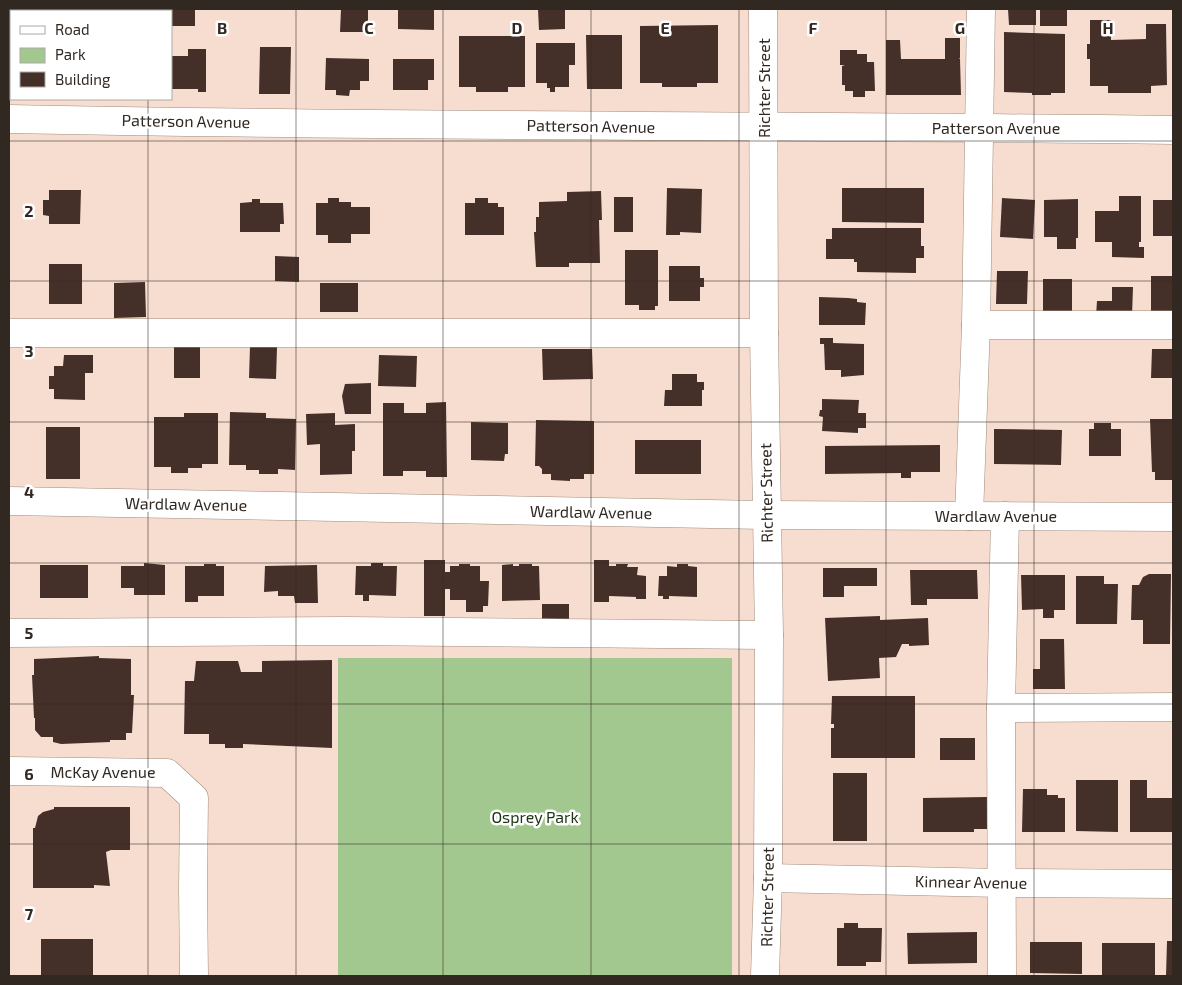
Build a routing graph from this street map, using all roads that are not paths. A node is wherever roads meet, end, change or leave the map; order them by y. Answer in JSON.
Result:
{"nodes":[{"id":1,"x":763,"y":9,"type":"edge"},
{"id":2,"x":981,"y":9,"type":"edge"},
{"id":3,"x":9,"y":120,"type":"edge"},
{"id":4,"x":978,"y":127,"type":"junction"},
{"id":5,"x":764,"y":128,"type":"junction"},
{"id":6,"x":1173,"y":130,"type":"edge"},
{"id":7,"x":976,"y":325,"type":"junction"},
{"id":8,"x":1173,"y":325,"type":"edge"},
{"id":9,"x":9,"y":333,"type":"edge"},
{"id":10,"x":764,"y":333,"type":"junction"},
{"id":11,"x":9,"y":501,"type":"edge"},
{"id":12,"x":766,"y":515,"type":"junction"},
{"id":13,"x":969,"y":516,"type":"junction"},
{"id":14,"x":1005,"y":516,"type":"junction"},
{"id":15,"x":1173,"y":517,"type":"edge"},
{"id":16,"x":9,"y":633,"type":"edge"},
{"id":17,"x":769,"y":635,"type":"junction"},
{"id":18,"x":1173,"y":707,"type":"edge"},
{"id":19,"x":1001,"y":708,"type":"junction"},
{"id":20,"x":9,"y":771,"type":"edge"},
{"id":21,"x":768,"y":878,"type":"junction"},
{"id":22,"x":1001,"y":883,"type":"junction"},
{"id":23,"x":1173,"y":884,"type":"edge"},
{"id":24,"x":194,"y":976,"type":"edge"},
{"id":25,"x":765,"y":976,"type":"edge"},
{"id":26,"x":1002,"y":976,"type":"edge"}],
"edges":[{"from":1,"to":5,"type":"street","name":"Richter Street"},
{"from":2,"to":4,"type":"street"},
{"from":3,"to":5,"type":"street","name":"Patterson Avenue"},
{"from":4,"to":5,"type":"street","name":"Patterson Avenue"},
{"from":4,"to":6,"type":"street","name":"Patterson Avenue"},
{"from":4,"to":7,"type":"street"},
{"from":5,"to":10,"type":"street","name":"Richter Street"},
{"from":7,"to":8,"type":"street"},
{"from":7,"to":13,"type":"street"},
{"from":9,"to":10,"type":"street"},
{"from":10,"to":12,"type":"street","name":"Richter Street"},
{"from":11,"to":12,"type":"street","name":"Wardlaw Avenue"},
{"from":12,"to":13,"type":"street","name":"Wardlaw Avenue"},
{"from":12,"to":17,"type":"street","name":"Richter Street"},
{"from":13,"to":14,"type":"street","name":"Wardlaw Avenue"},
{"from":14,"to":15,"type":"street","name":"Wardlaw Avenue"},
{"from":14,"to":19,"type":"street"},
{"from":16,"to":17,"type":"street"},
{"from":17,"to":21,"type":"street","name":"Richter Street"},
{"from":18,"to":19,"type":"street"},
{"from":19,"to":22,"type":"street"},
{"from":20,"to":24,"type":"street","name":"McKay Avenue"},
{"from":21,"to":22,"type":"street","name":"Kinnear Avenue"},
{"from":21,"to":25,"type":"street","name":"Richter Street"},
{"from":22,"to":23,"type":"street","name":"Kinnear Avenue"},
{"from":22,"to":26,"type":"street"}]}
